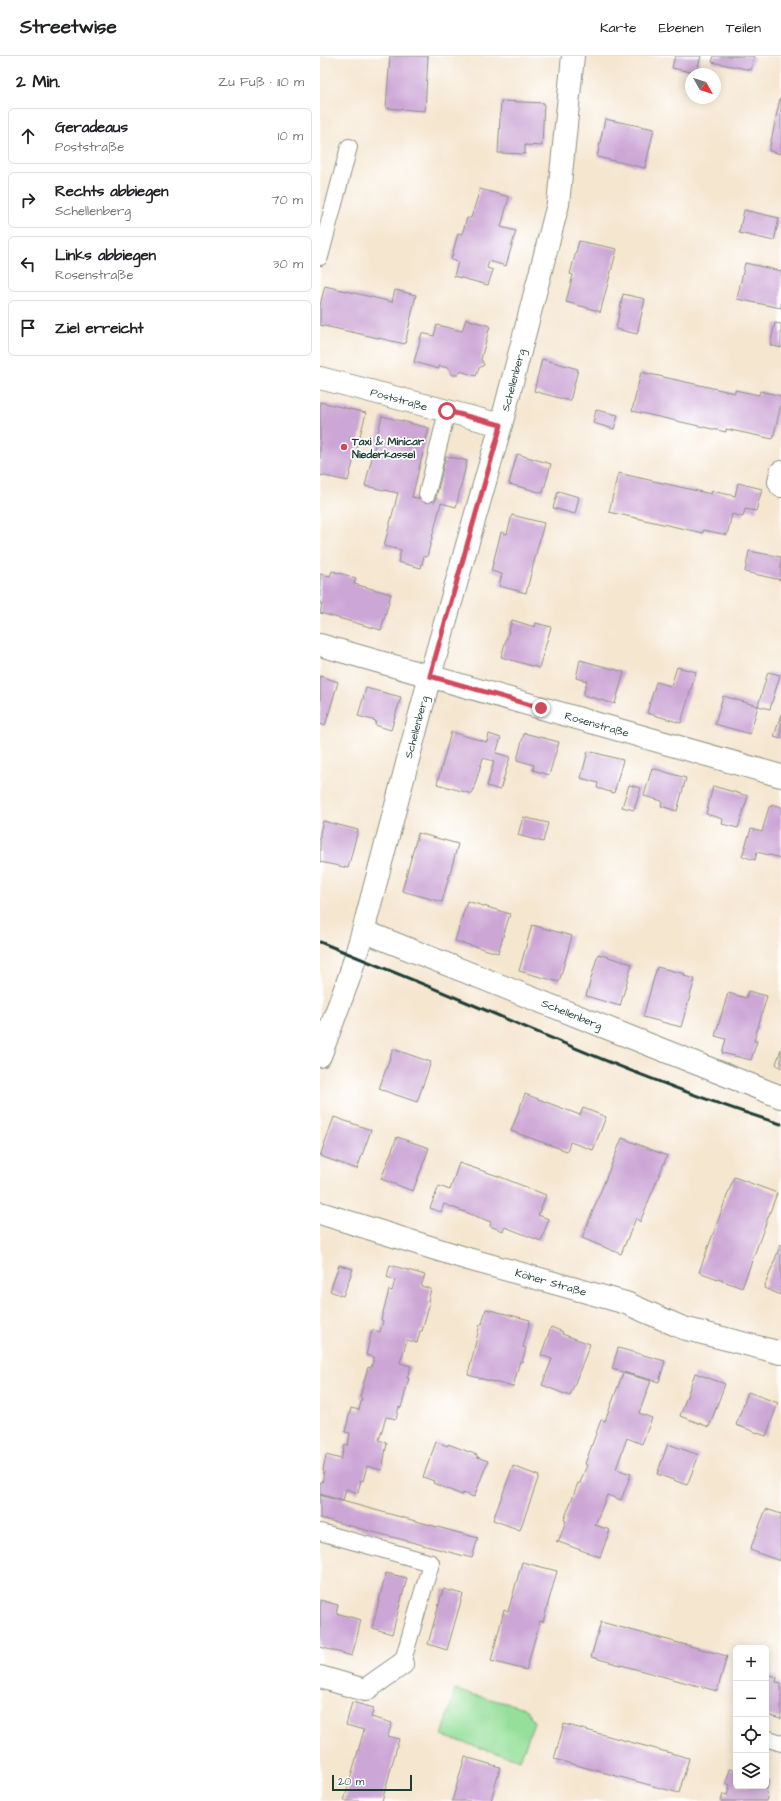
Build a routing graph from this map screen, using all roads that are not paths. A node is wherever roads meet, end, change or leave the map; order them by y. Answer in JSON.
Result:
{"nodes":[{"id":1,"x":573,"y":56,"type":"edge"},
{"id":2,"x":349,"y":147,"type":"dead end"},
{"id":3,"x":326,"y":209,"type":"edge"},
{"id":4,"x":320,"y":257,"type":"edge"},
{"id":5,"x":320,"y":378,"type":"edge"},
{"id":6,"x":447,"y":411,"type":"junction"},
{"id":7,"x":501,"y":425,"type":"junction"},
{"id":8,"x":781,"y":472,"type":"edge"},
{"id":9,"x":781,"y":486,"type":"edge"},
{"id":10,"x":427,"y":494,"type":"dead end"},
{"id":11,"x":320,"y":645,"type":"edge"},
{"id":12,"x":430,"y":676,"type":"junction"},
{"id":13,"x":781,"y":776,"type":"edge"},
{"id":14,"x":363,"y":930,"type":"junction"},
{"id":15,"x":320,"y":1056,"type":"edge"},
{"id":16,"x":781,"y":1096,"type":"edge"},
{"id":17,"x":320,"y":1213,"type":"edge"},
{"id":18,"x":781,"y":1353,"type":"edge"},
{"id":19,"x":320,"y":1532,"type":"edge"},
{"id":20,"x":402,"y":1664,"type":"joint"},
{"id":21,"x":320,"y":1677,"type":"edge"},
{"id":22,"x":769,"y":1739,"type":"edge"},
{"id":23,"x":781,"y":1743,"type":"edge"}],
"edges":[{"from":1,"to":7,"type":"street","name":"Schellenberg"},
{"from":2,"to":3,"type":"lane"},
{"from":3,"to":4,"type":"lane"},
{"from":5,"to":6,"type":"street","name":"Poststraße"},
{"from":6,"to":7,"type":"street","name":"Poststraße"},
{"from":6,"to":10,"type":"lane"},
{"from":7,"to":12,"type":"street","name":"Schellenberg"},
{"from":8,"to":9,"type":"street"},
{"from":11,"to":12,"type":"street","name":"Rosenstraße"},
{"from":12,"to":13,"type":"street","name":"Rosenstraße"},
{"from":12,"to":14,"type":"street","name":"Schellenberg"},
{"from":14,"to":15,"type":"street","name":"Schellenberg"},
{"from":14,"to":16,"type":"street","name":"Schellenberg"},
{"from":17,"to":18,"type":"street","name":"Kölner Straße"},
{"from":19,"to":20,"type":"lane"},
{"from":20,"to":21,"type":"street"},
{"from":22,"to":23,"type":"lane"}]}
